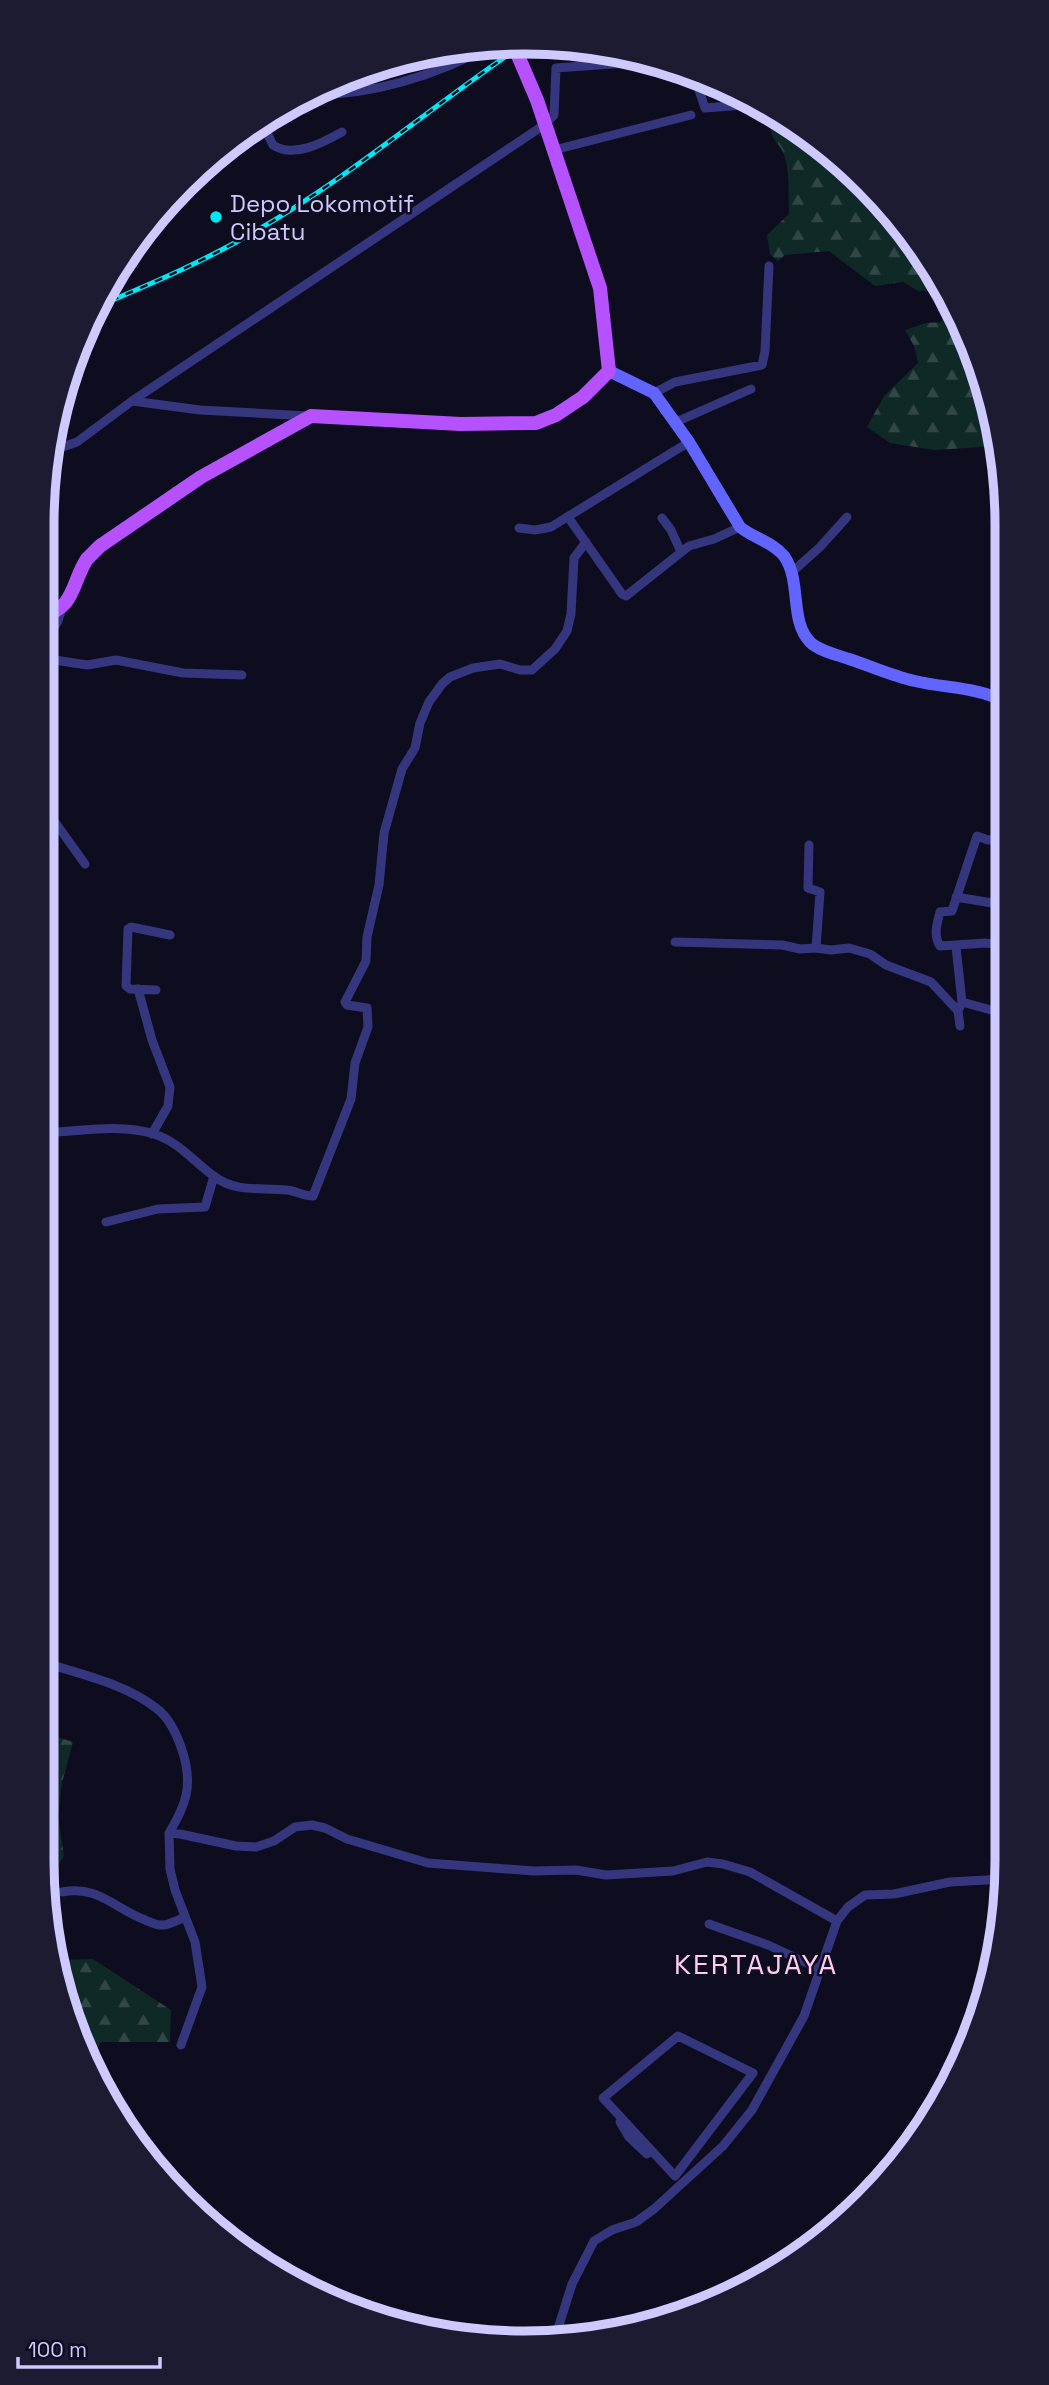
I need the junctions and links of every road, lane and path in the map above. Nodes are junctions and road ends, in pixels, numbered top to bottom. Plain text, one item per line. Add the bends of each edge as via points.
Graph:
1 (518, 54) edge
2 (525, 54) edge
3 (465, 58) edge
4 (520, 58) junction
5 (618, 64) edge
6 (698, 88) edge
7 (337, 94) edge
8 (736, 105) edge
9 (691, 115) dead end
10 (544, 125) junction
11 (267, 132) edge
12 (342, 132) dead end
13 (554, 150) junction
14 (769, 266) dead end
15 (610, 371) junction
16 (751, 389) dead end
17 (654, 393) junction
18 (132, 401) junction
19 (311, 416) junction
20 (676, 422) junction
21 (689, 442) junction
22 (61, 448) edge
23 (569, 517) junction
24 (847, 517) dead end
25 (662, 518) dead end
26 (740, 527) junction
27 (519, 528) dead end
28 (586, 542) junction
29 (681, 552) junction
30 (791, 573) junction
31 (62, 608) junction
32 (54, 612) edge
33 (54, 627) edge
34 (54, 661) edge
35 (242, 675) dead end
36 (995, 698) edge
37 (54, 821) edge
38 (995, 839) edge
39 (809, 845) dead end
40 (85, 864) dead end
41 (956, 897) junction
42 (995, 903) edge
43 (170, 935) dead end
44 (675, 942) dead end
45 (995, 945) edge
46 (956, 947) junction
47 (816, 948) junction
48 (138, 989) junction
49 (156, 990) dead end
50 (960, 1006) junction
51 (995, 1010) edge
52 (960, 1026) dead end
53 (54, 1132) edge
54 (152, 1134) junction
55 (214, 1176) junction
56 (106, 1222) dead end
57 (54, 1666) edge
58 (169, 1833) junction
59 (994, 1880) edge
60 (62, 1892) dead end
61 (185, 1917) junction
62 (837, 1921) junction
63 (709, 1924) dead end
64 (822, 1970) junction
65 (181, 2045) dead end
66 (675, 2176) junction
67 (684, 2183) junction
68 (558, 2330) edge

1 - 4 main road
2 - 4 street
3 - 7 street via 384,86
4 - 10 main road
5 - 10 street via 556,68 554,115
6 - 8 street via 705,108
9 - 13 street
10 - 13 main road
10 - 18 street
11 - 12 street via 278,148 310,147
13 - 15 main road via 600,288
14 - 17 street via 762,365 675,382
15 - 17 main road
15 - 19 main road via 583,397 536,423
16 - 20 street
17 - 20 main road
18 - 19 street
18 - 22 street via 77,442
19 - 31 main road via 201,477 100,547 87,560
20 - 21 main road
21 - 23 street
21 - 26 main road
23 - 27 street via 542,529
23 - 28 street
24 - 30 street
25 - 29 street
26 - 29 street
26 - 30 main road via 777,549
28 - 29 street via 626,596
28 - 55 street via 575,555 570,618 555,649 532,670 492,665 450,677 435,692 420,723 384,833 366,961 345,1002 367,1008 367,1032 355,1063 351,1099 313,1196 289,1190 242,1189
30 - 36 main road via 803,630 811,643 889,674
31 - 32 main road
31 - 33 street
34 - 35 street via 87,665 116,660 183,673
37 - 40 street
38 - 41 street via 976,836
39 - 47 street via 808,888 820,892
41 - 42 street
41 - 46 street via 952,911 940,912 936,929 940,946
43 - 48 street via 129,928 126,986
44 - 47 street
45 - 46 street
46 - 50 street
47 - 50 street via 849,948 870,954 931,982
48 - 49 street
48 - 54 street via 170,1087 168,1106
50 - 51 street
50 - 52 street
53 - 54 street via 113,1129
54 - 55 street via 180,1147
55 - 56 street via 205,1207 158,1209
57 - 58 street via 129,1692 157,1708 172,1726 190,1777
58 - 61 street via 170,1869
58 - 62 street via 256,1847 312,1825 428,1863 606,1875 673,1871 708,1862 750,1872
59 - 62 street via 864,1895
60 - 61 street via 92,1893 156,1924
61 - 65 street via 195,1942 202,1987
62 - 64 street
63 - 64 street
64 - 67 street via 804,2016 752,2110
66 - 66 street via 629,2137 603,2098 678,2036 753,2073
66 - 67 street
67 - 68 street via 636,2222 594,2241 572,2284

